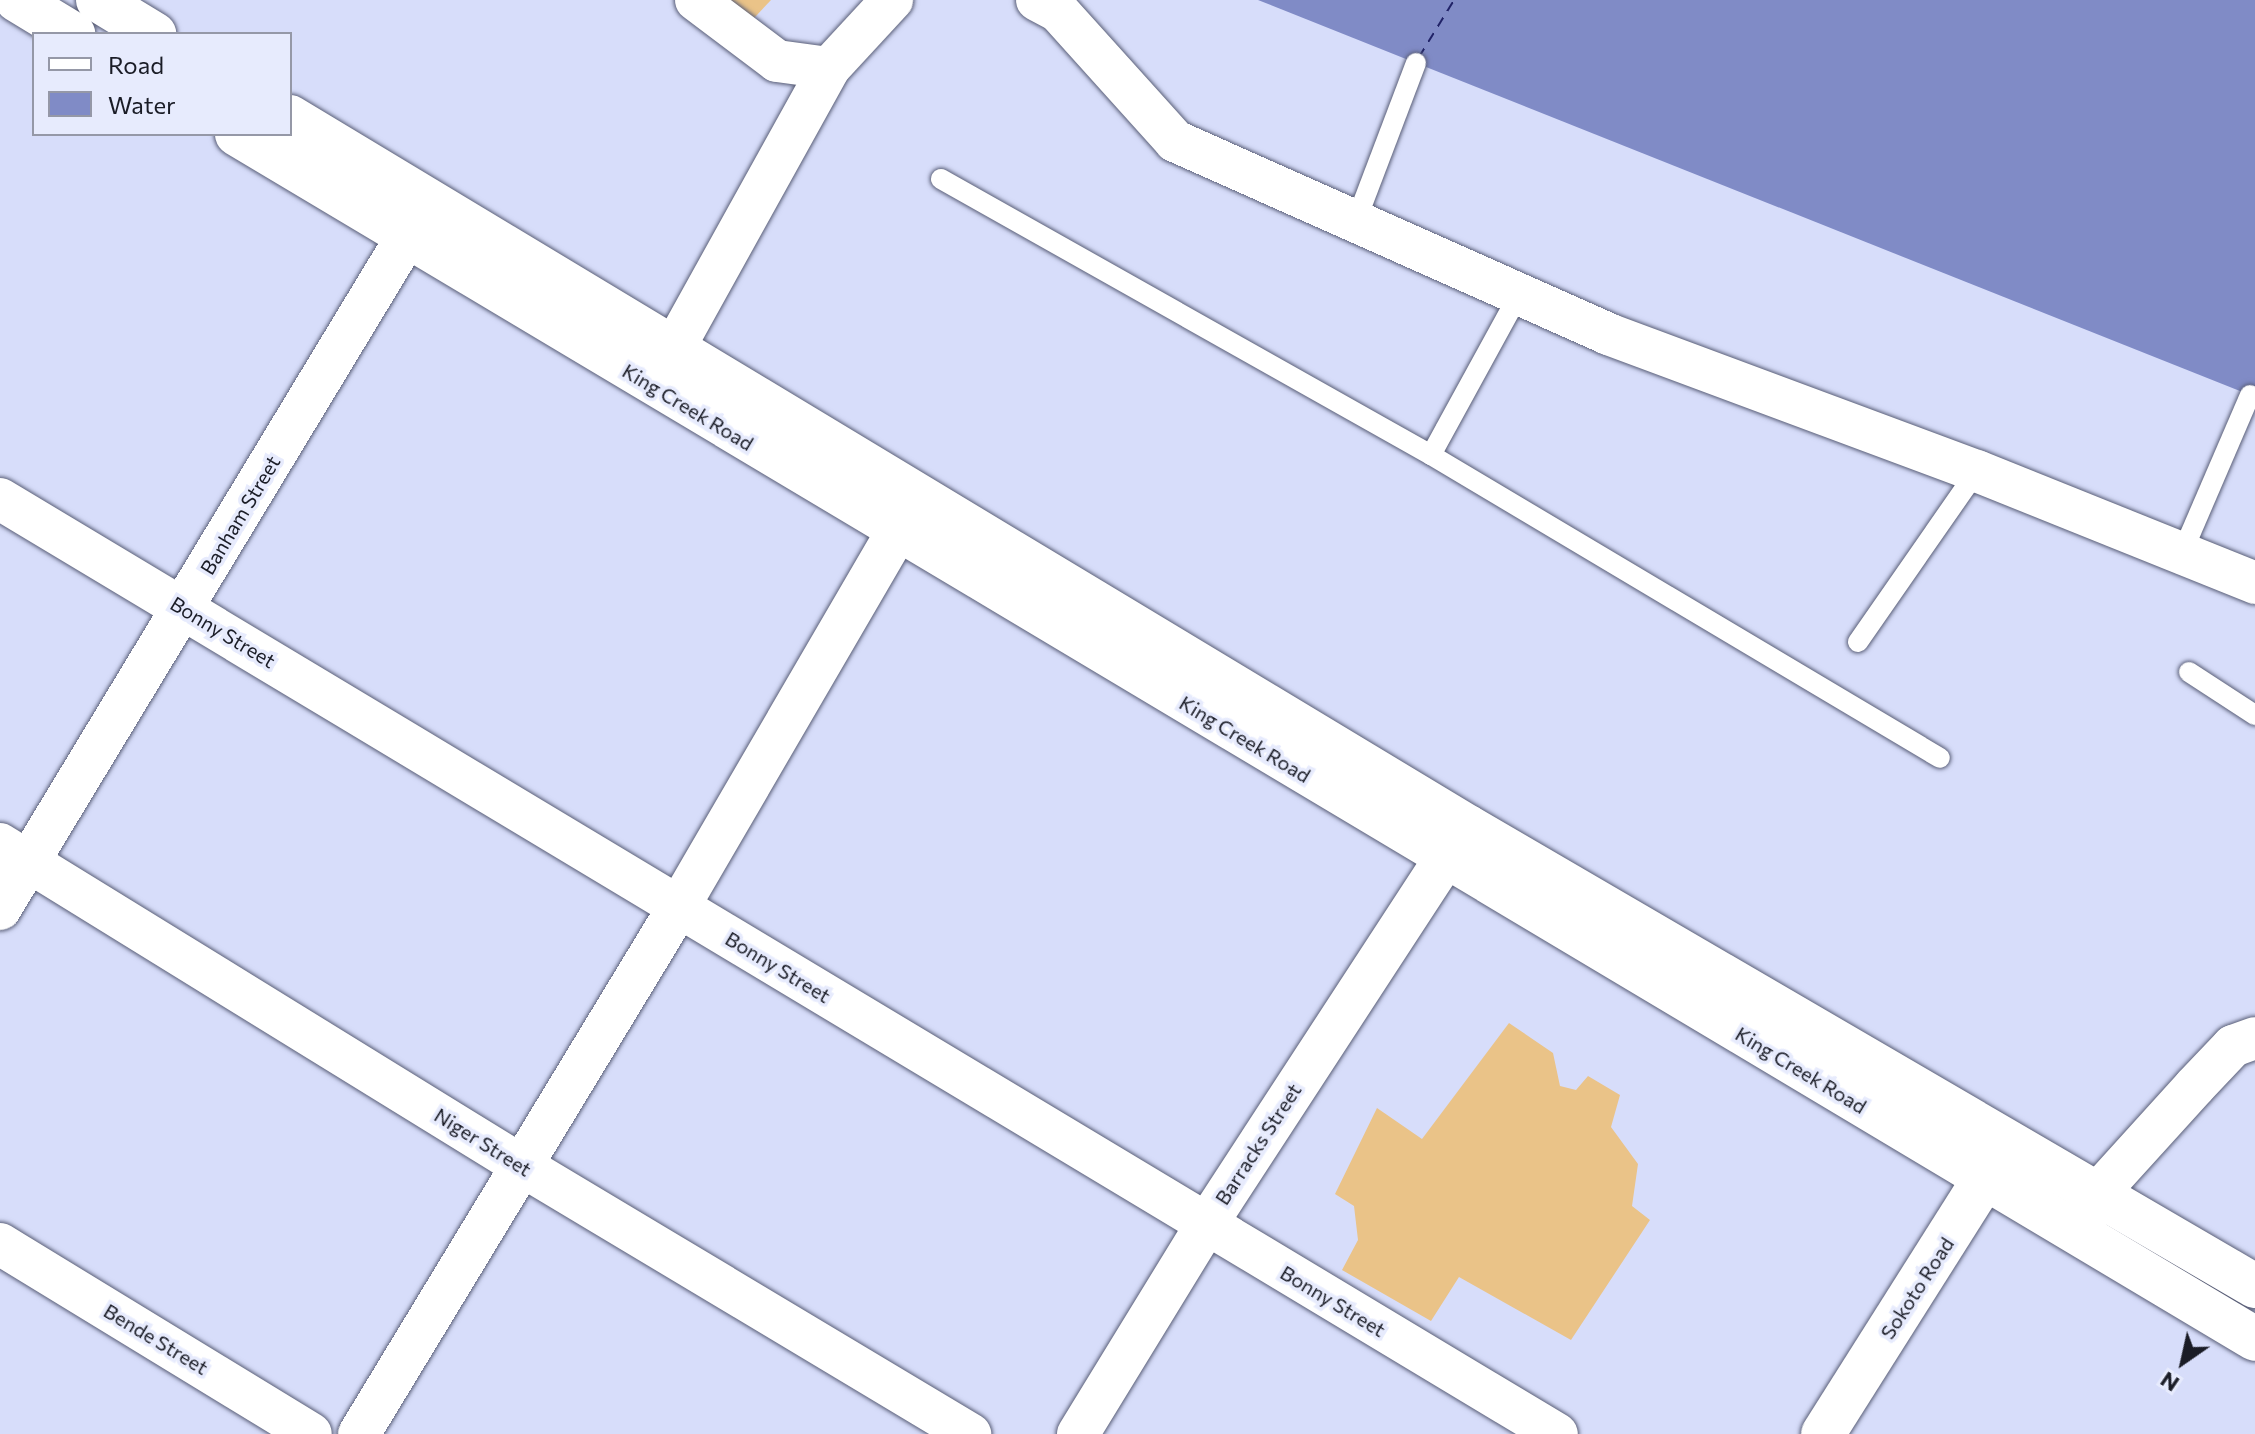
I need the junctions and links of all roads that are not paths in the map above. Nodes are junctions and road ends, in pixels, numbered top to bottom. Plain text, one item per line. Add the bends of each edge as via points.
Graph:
1 (17, 0) edge
2 (98, 0) edge
3 (696, 0) edge
4 (892, 0) edge
5 (1037, 0) edge
6 (70, 32) edge
7 (151, 32) edge
8 (1416, 63) dead end
9 (829, 68) junction
10 (292, 119) edge
11 (241, 136) edge
12 (941, 179) dead end
13 (417, 219) junction
14 (1356, 221) junction
15 (1519, 294) junction
16 (673, 350) junction
17 (2250, 395) dead end
18 (1431, 455) junction
19 (1977, 471) junction
20 (0, 499) edge
21 (897, 532) junction
22 (2182, 553) junction
23 (2255, 583) edge
24 (184, 608) junction
25 (1858, 642) dead end
26 (2189, 672) dead end
27 (2255, 715) edge
28 (1940, 758) dead end
29 (14, 852) edge
30 (1445, 859) junction
31 (678, 908) junction
32 (0, 909) edge
33 (2255, 1038) edge
34 (2008, 1140) junction
35 (519, 1164) junction
36 (1986, 1180) junction
37 (2098, 1193) junction
38 (1206, 1225) junction
39 (2079, 1233) junction
40 (0, 1244) edge
41 (2255, 1286) edge
42 (2255, 1339) edge
43 (311, 1434) edge
44 (359, 1434) edge
45 (970, 1434) edge
46 (1078, 1434) edge
47 (1557, 1434) edge
48 (1823, 1434) edge

1 - 6 street
2 - 7 street
3 - 9 street via 777,61
4 - 9 street
5 - 14 street via 1058,11 1175,141
8 - 14 lane
9 - 16 street
10 - 13 street, King Creek Road
11 - 13 street, King Creek Road
12 - 18 lane
13 - 16 street, King Creek Road
13 - 21 street, King Creek Road
13 - 24 street, Banham Street
14 - 15 street
15 - 18 lane
15 - 19 street via 1608,334
16 - 34 street, King Creek Road via 1468,827
17 - 22 lane
18 - 28 lane
19 - 22 street
19 - 25 lane
20 - 24 street, Bonny Street
21 - 30 street, King Creek Road
21 - 31 street
22 - 23 street
24 - 29 street, Banham Street
24 - 31 street, Bonny Street
26 - 27 lane
29 - 32 street, Banham Street
29 - 35 street, Niger Street
30 - 36 street, King Creek Road
30 - 38 street, Barracks Street
31 - 35 street
31 - 38 street, Bonny Street
33 - 37 street via 2233,1046
34 - 36 street, Sokoto Road
34 - 37 street, King Creek Road
35 - 44 street
35 - 45 street, Niger Street
36 - 39 street, King Creek Road
36 - 48 street, Sokoto Road
37 - 39 street
37 - 41 street, King Creek Road
38 - 46 street, Barracks Street
38 - 47 street, Bonny Street
39 - 42 street, King Creek Road
40 - 43 street, Bende Street

